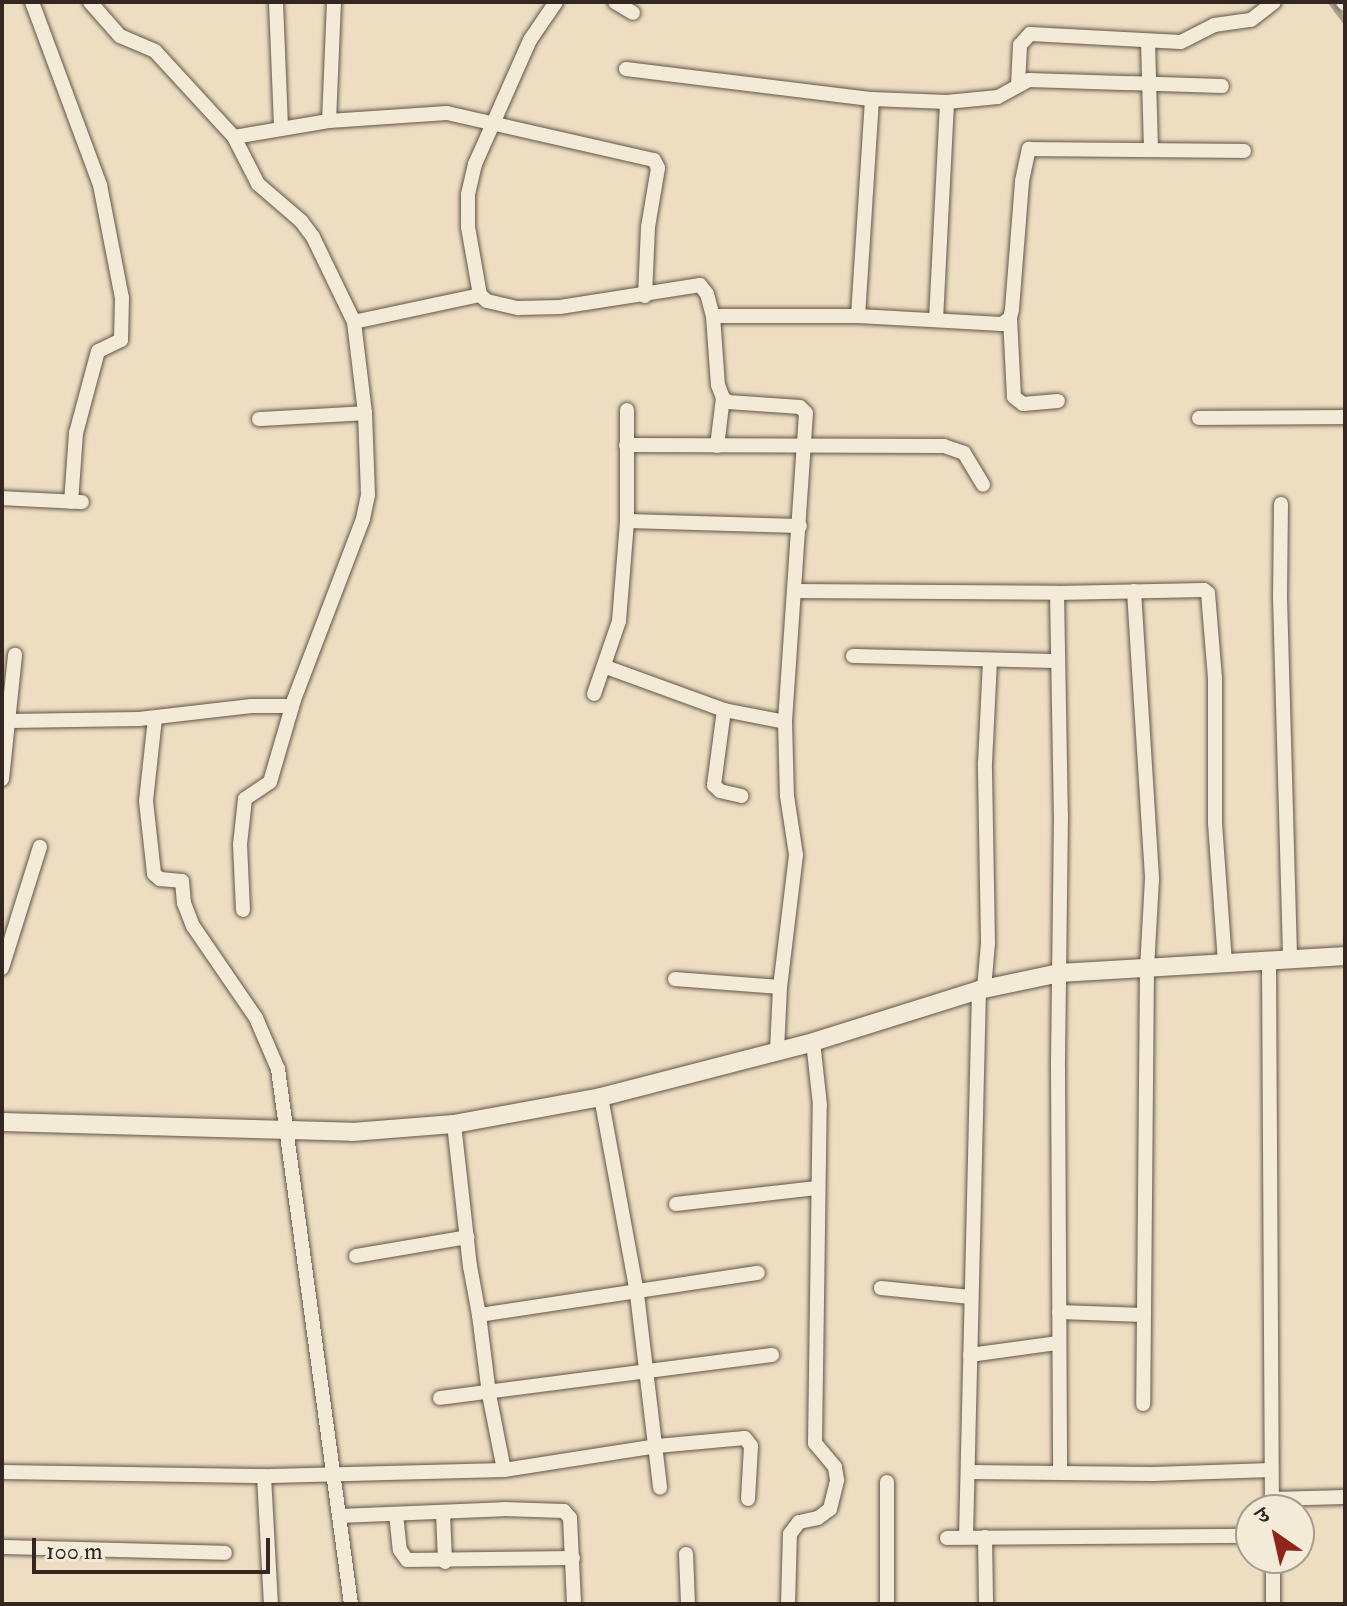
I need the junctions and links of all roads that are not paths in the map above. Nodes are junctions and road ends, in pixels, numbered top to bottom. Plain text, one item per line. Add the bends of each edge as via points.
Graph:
1 (32, 2) edge
2 (90, 2) edge
3 (276, 2) edge
4 (334, 2) edge
5 (556, 2) edge
6 (615, 2) edge
7 (1274, 2) edge
8 (633, 13) dead end
9 (1148, 42) junction
10 (626, 69) dead end
11 (1150, 83) junction
12 (1018, 85) junction
13 (1222, 86) dead end
14 (872, 99) junction
15 (947, 102) junction
16 (329, 121) junction
17 (491, 125) junction
18 (281, 128) junction
19 (234, 137) junction
20 (1151, 149) junction
21 (1244, 151) dead end
22 (480, 295) junction
23 (645, 296) junction
24 (713, 316) junction
25 (858, 316) junction
26 (1010, 318) junction
27 (936, 320) junction
28 (354, 322) junction
29 (723, 398) junction
30 (1058, 401) dead end
31 (627, 410) dead end
32 (365, 413) junction
33 (1345, 417) edge
34 (1199, 418) dead end
35 (259, 419) dead end
36 (626, 445) junction
37 (717, 446) junction
38 (804, 447) junction
39 (983, 485) dead end
40 (2, 498) edge
41 (1281, 504) dead end
42 (627, 521) junction
43 (800, 526) junction
44 (794, 591) junction
45 (1134, 591) junction
46 (1057, 593) junction
47 (15, 655) dead end
48 (853, 656) dead end
49 (990, 660) junction
50 (1056, 661) junction
51 (606, 667) junction
52 (594, 694) dead end
53 (292, 706) junction
54 (724, 710) junction
55 (155, 718) junction
56 (6, 720) edge
57 (785, 722) junction
58 (2, 779) edge
59 (741, 796) dead end
60 (40, 847) dead end
61 (243, 910) dead end
62 (1345, 956) edge
63 (1290, 960) junction
64 (1269, 962) junction
65 (1225, 964) junction
66 (2, 968) edge
67 (1147, 969) junction
68 (1060, 973) junction
69 (675, 979) dead end
70 (780, 987) junction
71 (982, 989) junction
72 (813, 1042) junction
73 (777, 1051) junction
74 (601, 1097) junction
75 (2, 1122) edge
76 (454, 1124) junction
77 (287, 1128) junction
78 (816, 1188) junction
79 (676, 1204) dead end
80 (467, 1237) junction
81 (356, 1256) dead end
82 (758, 1273) dead end
83 (881, 1288) dead end
84 (637, 1294) junction
85 (971, 1297) junction
86 (1059, 1312) junction
87 (479, 1315) junction
88 (1144, 1315) junction
89 (1058, 1343) junction
90 (772, 1355) dead end
91 (970, 1355) junction
92 (646, 1369) junction
93 (489, 1394) junction
94 (440, 1398) dead end
95 (1143, 1404) dead end
96 (657, 1446) junction
97 (504, 1470) junction
98 (1271, 1470) junction
99 (1060, 1471) junction
100 (2, 1472) edge
101 (968, 1472) junction
102 (322, 1473) junction
103 (264, 1476) junction
104 (887, 1482) dead end
105 (660, 1488) dead end
106 (1272, 1494) edge
107 (1345, 1497) edge
108 (748, 1499) dead end
109 (1315, 1500) edge
110 (443, 1512) junction
111 (396, 1514) junction
112 (339, 1516) junction
113 (1235, 1536) edge
114 (966, 1537) junction
115 (985, 1537) junction
116 (947, 1538) dead end
117 (2, 1547) edge
118 (225, 1553) dead end
119 (686, 1554) dead end
120 (573, 1558) junction
121 (445, 1562) junction
122 (1273, 1574) edge
123 (271, 1604) edge
124 (351, 1604) edge
125 (574, 1604) edge
126 (688, 1604) edge
127 (788, 1604) edge
128 (887, 1604) edge
129 (986, 1604) edge
130 (1273, 1604) edge

1 - 40 street via 100,185 122,298 121,340 98,351 76,433 76,502
2 - 19 street via 120,36 155,51
3 - 18 street
4 - 16 street
5 - 17 street via 530,40
6 - 8 street
7 - 9 street via 1251,20 1214,25 1189,41
9 - 11 street
9 - 12 street via 1030,34 1020,45
10 - 14 street
11 - 12 street via 1040,80
11 - 13 street
11 - 20 street
12 - 15 street via 989,99
14 - 15 street
14 - 25 street
15 - 27 street
16 - 17 street via 427,112
16 - 18 street
17 - 22 street via 468,195
17 - 23 street via 654,160 658,168
18 - 19 street
19 - 28 street via 258,184 313,237
20 - 21 street
20 - 26 street via 1029,149
22 - 23 street via 518,308
22 - 28 street
23 - 24 street via 700,285
24 - 25 street
24 - 29 street
25 - 27 street
26 - 27 street via 1002,324
26 - 30 street via 1014,397 1023,404
28 - 32 street
29 - 37 street
29 - 38 street via 804,410
31 - 36 street
32 - 35 street
32 - 53 street via 367,508
33 - 34 street
36 - 37 street
36 - 42 street
37 - 38 street
38 - 39 street via 956,448 973,463
38 - 43 street
41 - 63 street
42 - 43 street
42 - 51 street via 619,621
43 - 44 street
44 - 46 street
44 - 57 street
45 - 46 street
45 - 65 street via 1204,590 1209,597
45 - 67 street via 1152,879
46 - 50 street
47 - 56 street
48 - 49 street
49 - 50 street
49 - 71 street via 985,763 988,943
50 - 68 street
51 - 52 street
51 - 54 street
53 - 55 street
53 - 61 street via 270,782 247,796 243,805
54 - 57 street
54 - 59 street via 714,785
55 - 56 street
55 - 77 street via 146,801 154,874 182,881 193,926 256,1018 278,1069
56 - 58 street
57 - 70 street via 787,796 796,855
60 - 66 street
62 - 63 street
63 - 64 street
64 - 65 street
64 - 98 street
65 - 67 street
67 - 68 street
67 - 88 street
68 - 71 street
68 - 86 street
69 - 70 street
70 - 73 street
71 - 72 street
71 - 85 street
72 - 73 street
72 - 78 street via 820,1105
73 - 74 street
74 - 76 street
74 - 84 street
75 - 77 street
76 - 77 street via 352,1132
76 - 80 street
77 - 102 street
78 - 79 street
78 - 127 street via 815,1443 835,1467 837,1480 830,1509 799,1522 790,1534
80 - 81 street
80 - 87 street
82 - 84 street
83 - 85 street
84 - 87 street
84 - 92 street
85 - 91 street
86 - 88 street
86 - 89 street
87 - 93 street
88 - 95 street
89 - 91 street
89 - 99 street
90 - 92 street
91 - 101 street
92 - 93 street
92 - 96 street
93 - 94 street
93 - 97 street
96 - 97 street
96 - 105 street
96 - 108 street via 748,1440
97 - 102 street
98 - 99 street
98 - 106 street
99 - 101 street
100 - 103 street
101 - 114 street
102 - 103 street
102 - 112 street
103 - 123 street
104 - 128 street
107 - 109 street
110 - 111 street
110 - 120 street via 564,1511 570,1518
110 - 121 street
111 - 112 street
111 - 121 street via 400,1550 407,1560
112 - 124 street
113 - 115 street
114 - 115 street
114 - 116 street
115 - 129 street
117 - 118 street
119 - 126 street
120 - 121 street
120 - 125 street
122 - 130 street

